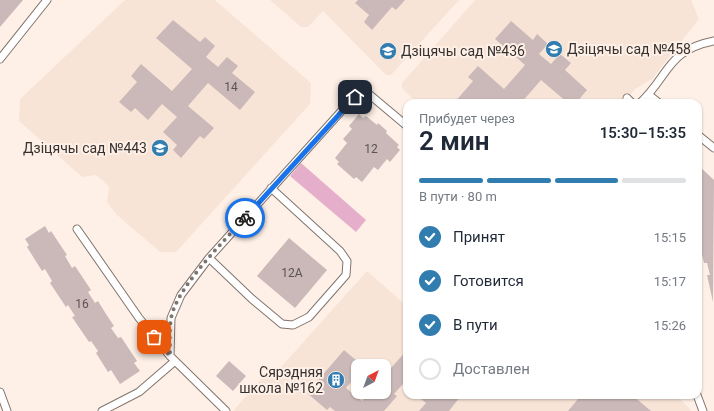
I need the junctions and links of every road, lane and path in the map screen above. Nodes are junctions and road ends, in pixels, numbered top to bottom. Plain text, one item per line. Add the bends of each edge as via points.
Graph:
1 (47, 0) edge
2 (714, 41) edge
3 (0, 59) edge
4 (649, 95) junction
5 (644, 99) edge
6 (654, 99) edge
7 (403, 123) edge
8 (702, 138) edge
9 (714, 148) edge
10 (271, 188) junction
11 (77, 229) dead end
12 (209, 258) junction
13 (172, 358) junction
14 (0, 392) edge
15 (698, 399) edge
16 (7, 411) edge
17 (102, 411) edge
18 (226, 411) edge
19 (703, 411) edge

1 - 3 lane
2 - 4 lane via 690,48 678,57 667,67
4 - 5 lane
4 - 6 lane
7 - 10 lane via 370,95 362,94 355,97
8 - 9 lane
10 - 12 lane
10 - 12 lane via 340,251 347,261 346,275 309,317 298,324 282,324
11 - 13 lane via 139,318
12 - 13 lane via 181,295 171,318
13 - 17 lane via 139,392
13 - 18 lane
14 - 16 lane
15 - 19 lane

